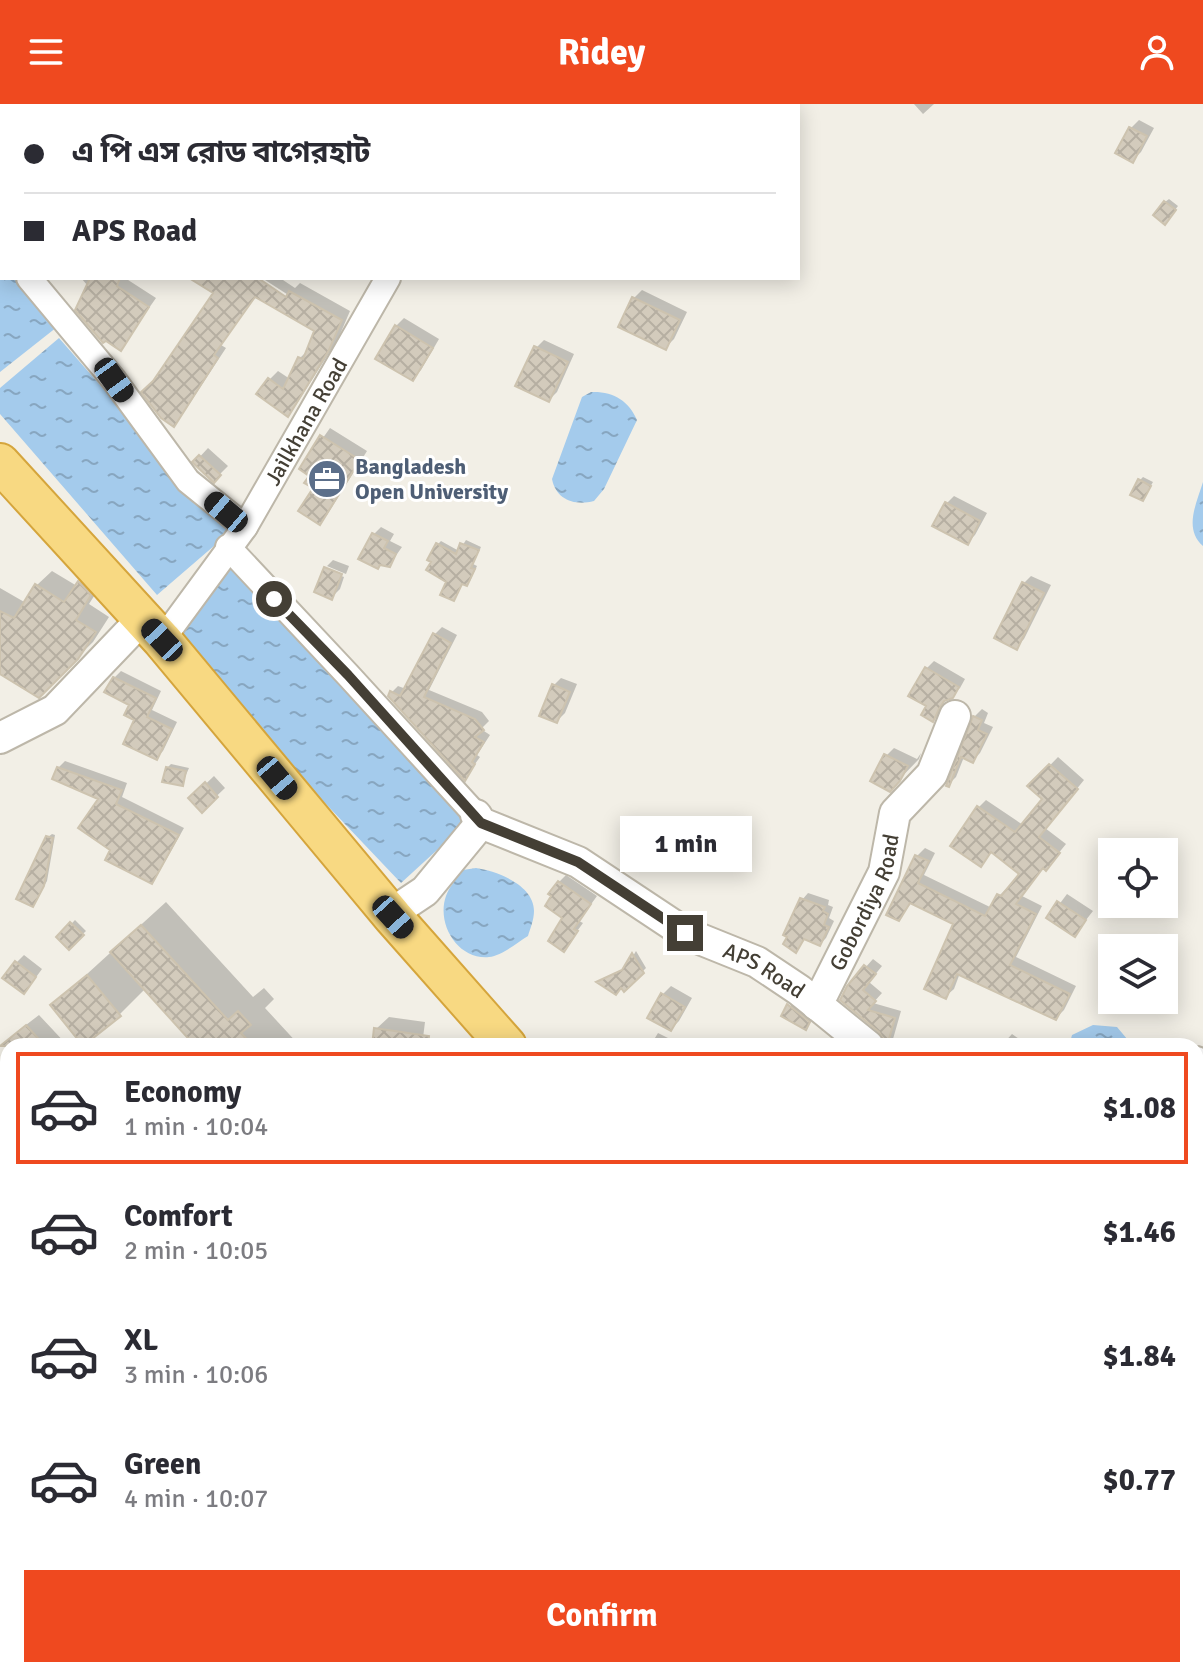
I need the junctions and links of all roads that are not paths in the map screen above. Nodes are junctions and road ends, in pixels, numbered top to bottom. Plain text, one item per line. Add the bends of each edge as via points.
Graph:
1 (31, 280) edge
2 (387, 280) edge
3 (0, 463) edge
4 (245, 527) junction
5 (228, 547) junction
6 (152, 630) junction
7 (955, 716) dead end
8 (0, 738) edge
9 (478, 819) junction
10 (393, 917) junction
11 (817, 1005) junction
12 (500, 1038) edge
13 (858, 1038) edge

1 - 4 street via 188,481
2 - 4 street, Jailkhana Road
3 - 6 highway
4 - 5 street, Jailkhana Road
5 - 6 street, Jailkhana Road
5 - 9 street
6 - 8 street via 55,710
6 - 10 highway
7 - 11 street, Gobordiya Road via 932,774 895,813 884,872
9 - 10 street via 425,891
9 - 11 street, APS Road via 578,862 685,933 757,962
10 - 12 highway
11 - 13 street, APS Road

